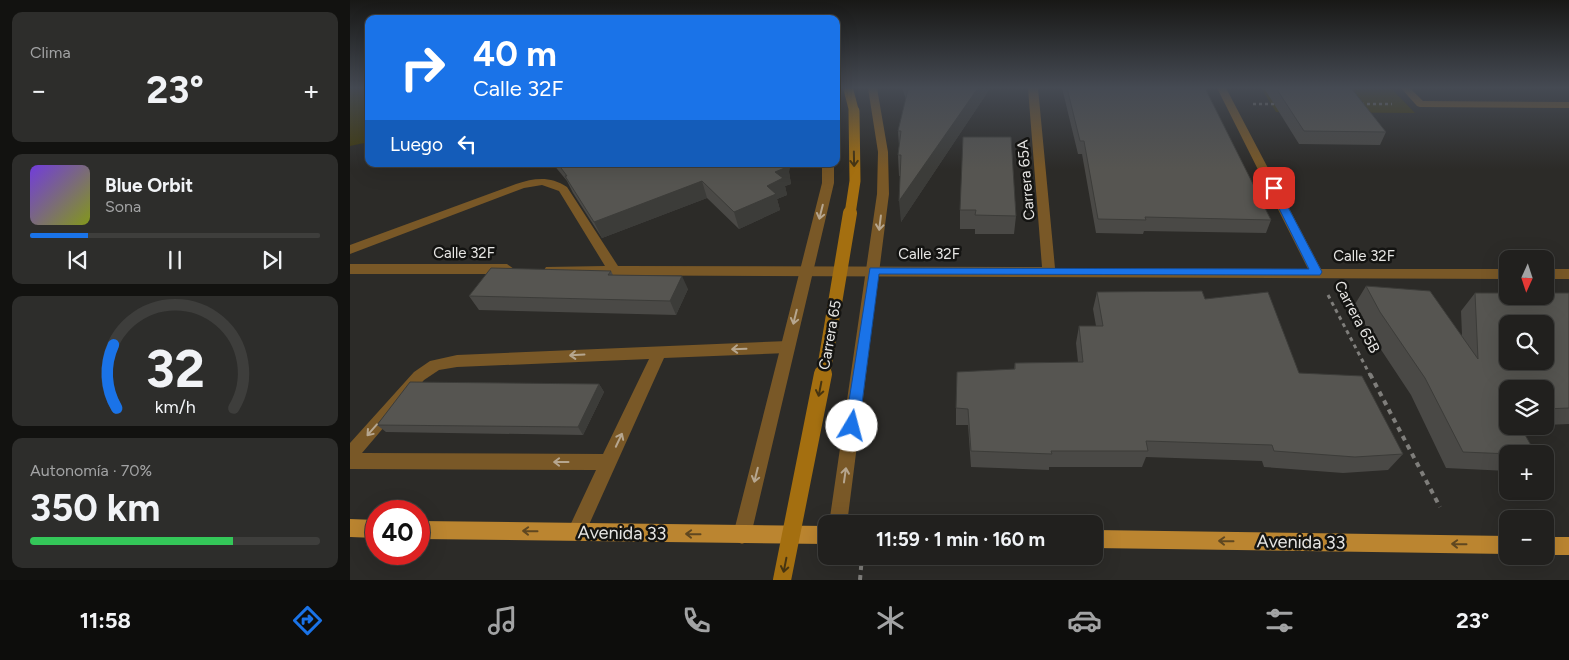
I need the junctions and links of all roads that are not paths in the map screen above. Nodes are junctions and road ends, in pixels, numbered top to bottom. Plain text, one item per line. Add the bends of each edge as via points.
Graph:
1 (854, 115) edge
2 (877, 115) edge
3 (1035, 115) edge
4 (1236, 115) edge
5 (828, 167) edge
6 (350, 250) edge
7 (350, 268) edge
8 (516, 269) edge
9 (535, 269) edge
10 (614, 270) junction
11 (806, 270) junction
12 (874, 270) junction
13 (1049, 271) junction
14 (1316, 272) junction
15 (1499, 274) edge
16 (1554, 274) edge
17 (1569, 274) edge
18 (788, 347) junction
19 (660, 351) junction
20 (350, 455) edge
21 (350, 461) edge
22 (610, 462) junction
23 (839, 515) edge
24 (350, 528) edge
25 (365, 529) edge
26 (430, 530) edge
27 (576, 532) junction
28 (742, 535) junction
29 (818, 535) edge
30 (1103, 539) edge
31 (1499, 545) edge
32 (1554, 546) edge
33 (1569, 546) edge
34 (782, 580) edge

1 -> 34 main road, Carrera 65, bridge via 855,180 831,335
2 -> 12 street via 884,152 883,194
3 - 13 street, Carrera 65A
4 - 14 street, Carrera 65B
5 -> 11 street via 828,183
6 - 10 street via 520,186 538,181 552,182 563,189
7 - 8 street, Calle 32F
9 - 10 street, Calle 32F
10 - 11 street, Calle 32F
11 - 12 street, Calle 32F
11 -> 18 street
12 - 13 street, Calle 32F
23 -> 12 street
13 - 14 street, Calle 32F
14 - 15 street, Calle 32F
16 - 17 street
18 -> 19 street
18 -> 28 street
19 -> 20 street via 457,360 435,365 419,376
22 -> 19 street
22 -> 21 street
22 - 27 street
24 - 25 main road
27 -> 26 main road, Avenida 33
28 -> 27 main road, Avenida 33
28 - 29 main road, Avenida 33
31 -> 30 main road, Avenida 33
32 - 33 main road

